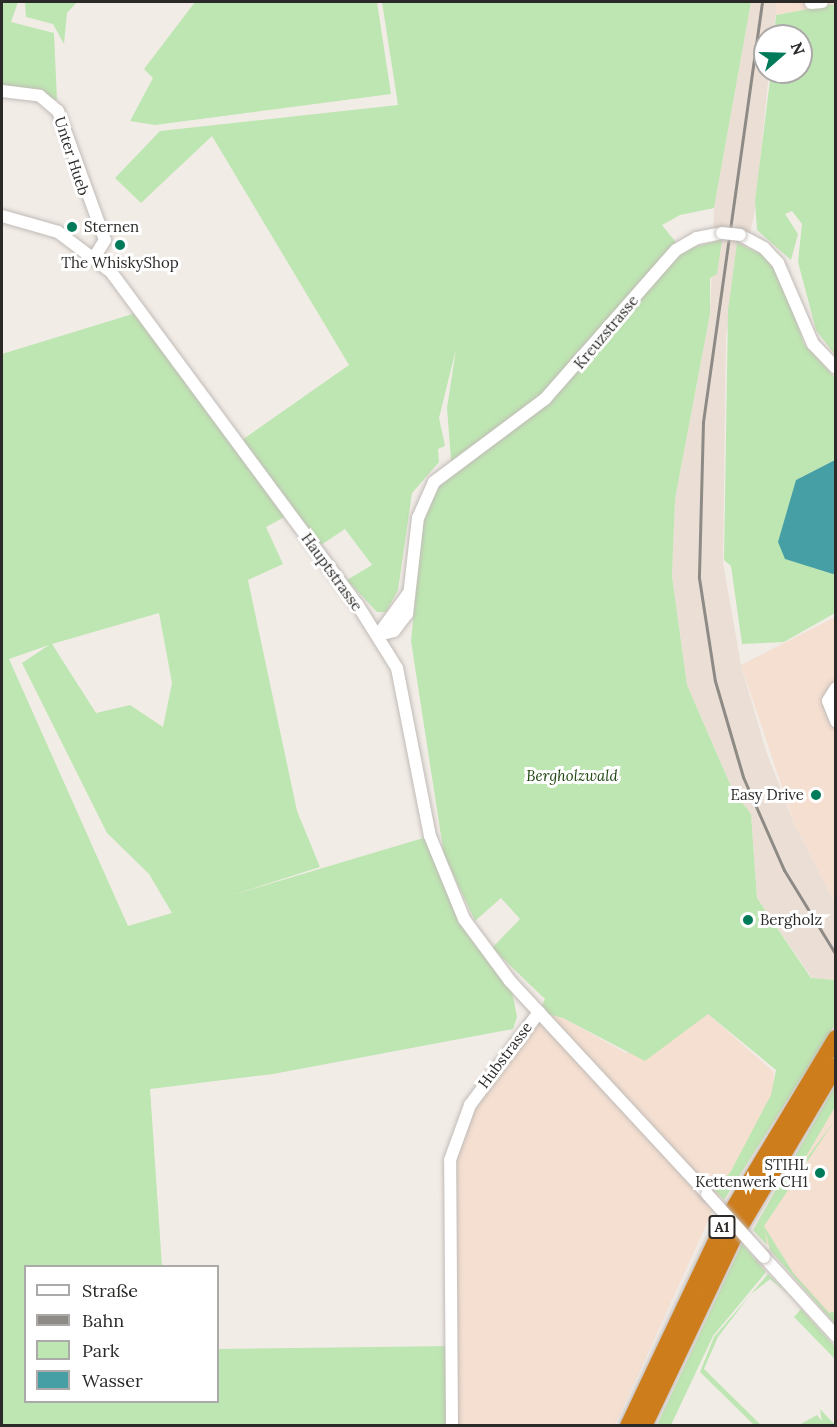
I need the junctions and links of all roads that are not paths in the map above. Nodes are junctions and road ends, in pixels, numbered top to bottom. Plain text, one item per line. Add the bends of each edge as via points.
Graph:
1 (2, 91) edge
2 (2, 216) edge
3 (95, 256) junction
4 (836, 368) edge
5 (378, 634) junction
6 (836, 688) edge
7 (836, 721) edge
8 (539, 1012) junction
9 (836, 1038) edge
10 (836, 1066) edge
11 (836, 1336) edge
12 (452, 1425) edge
13 (628, 1425) edge
14 (644, 1425) edge

1 - 3 street, Unter Hueb via 40,96 58,111 105,240
2 - 3 street, Hauptstrasse via 58,232
3 - 5 street, Hauptstrasse via 124,286
4 - 5 street, Kreuzstrasse, bridge via 813,344 778,263 764,248 740,236 722,233 697,238 676,250 545,399 434,482 418,518 409,593
5 - 8 street, Hauptstrasse via 403,687 430,836 446,883 477,939
6 - 7 street via 828,701
8 - 11 street, Hubstrasse, bridge
8 - 12 street, Hubstrasse via 470,1105 450,1160
9 - 13 highway, A1 via 723,1226
10 - 14 highway, A1 via 734,1237

